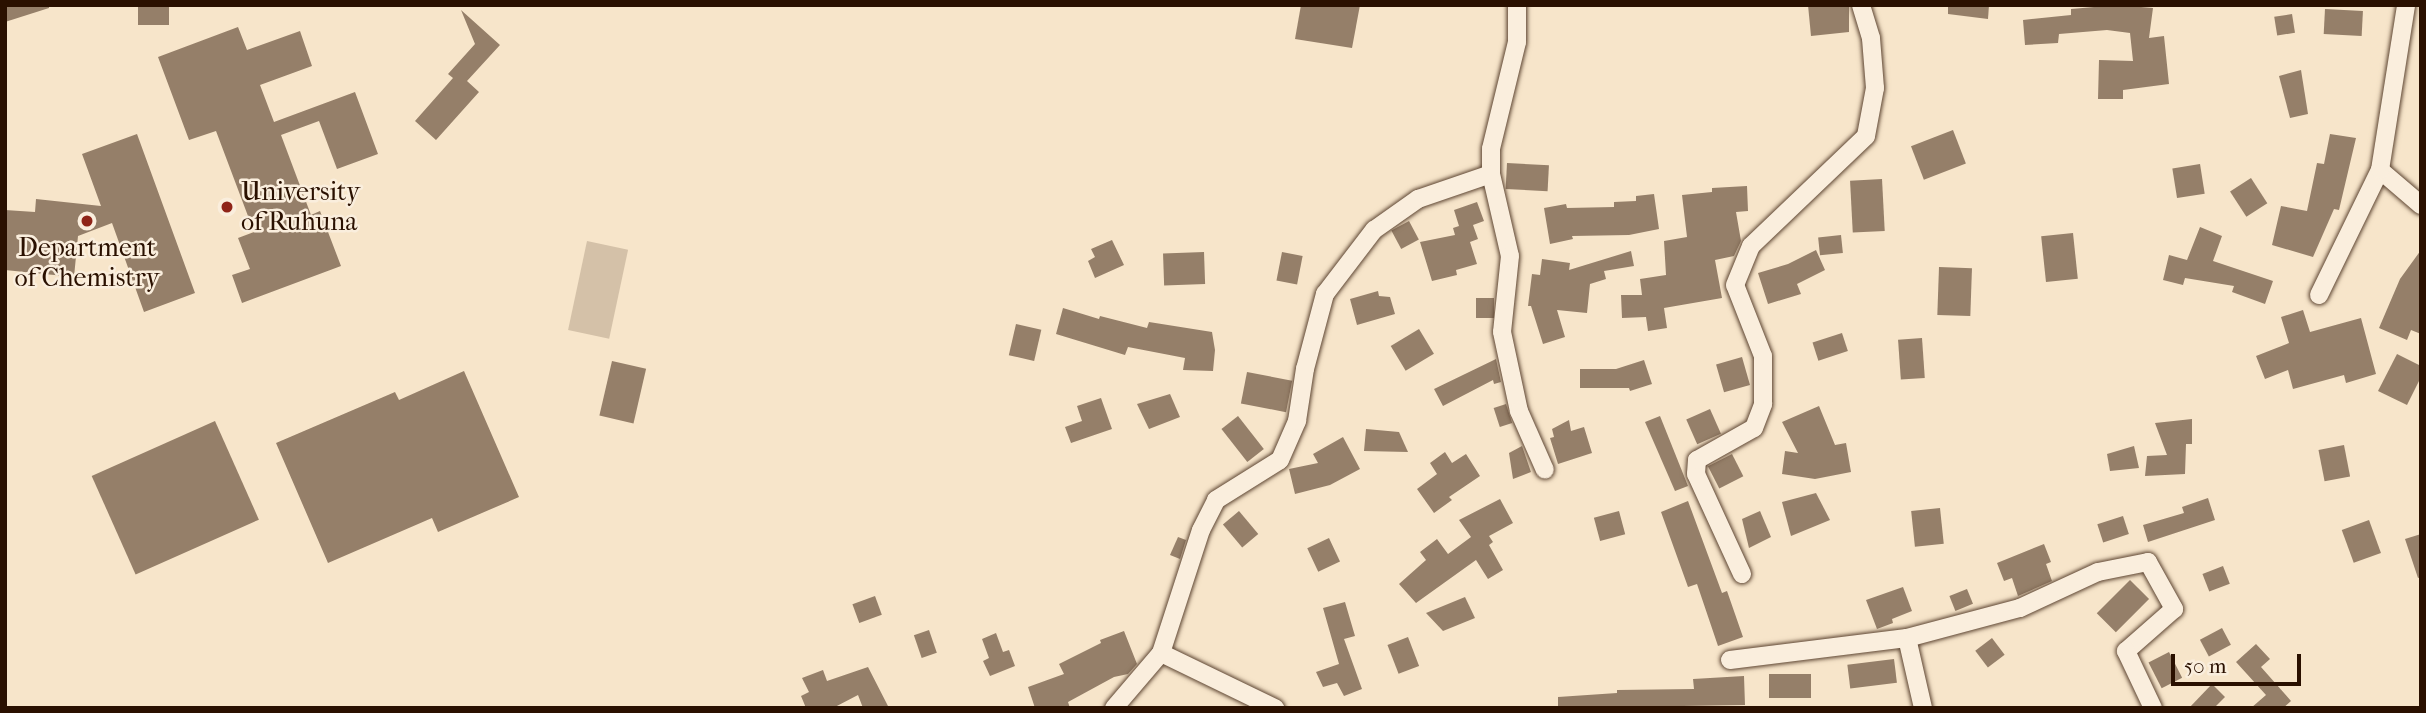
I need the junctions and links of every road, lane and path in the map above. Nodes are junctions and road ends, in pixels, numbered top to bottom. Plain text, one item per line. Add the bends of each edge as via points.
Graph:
1 (1517, 5) edge
2 (1861, 5) edge
3 (2406, 5) edge
4 (2380, 170) junction
5 (1491, 174) junction
6 (2421, 205) edge
7 (2319, 295) dead end
8 (1545, 470) dead end
9 (1742, 574) dead end
10 (1907, 638) junction
11 (1161, 653) junction
12 (1730, 660) dead end
13 (1114, 708) edge
14 (1275, 708) edge
15 (1923, 708) edge
16 (2152, 708) edge

1 - 5 street via 1517,42 1491,149
2 - 9 street via 1871,38 1875,88 1866,136 1751,246 1735,285 1763,356 1763,404 1754,428 1697,460 1696,474
3 - 4 street
4 - 6 street
4 - 7 street
5 - 8 street via 1510,256 1502,332 1519,411
5 - 11 street via 1418,199 1374,230 1325,294 1297,421 1280,460 1216,500 1201,530
10 - 12 street
10 - 15 street
10 - 16 street via 2020,608 2098,572 2148,562 2174,609 2126,651
11 - 13 street
11 - 14 street

